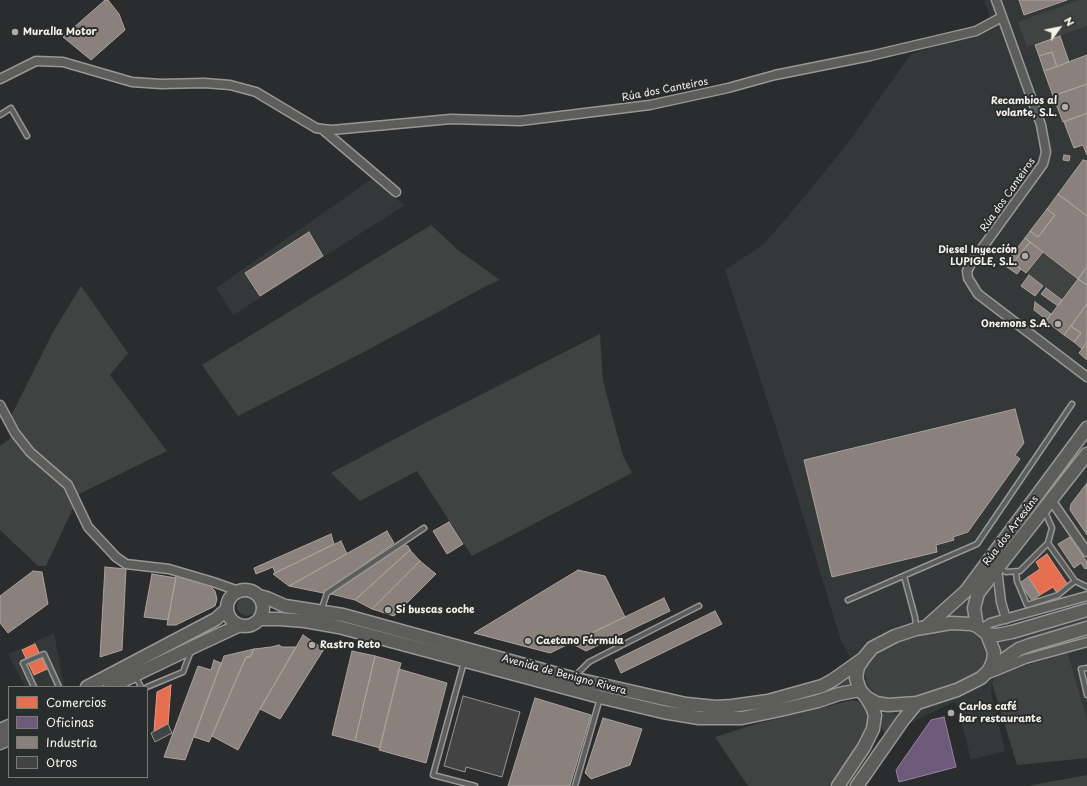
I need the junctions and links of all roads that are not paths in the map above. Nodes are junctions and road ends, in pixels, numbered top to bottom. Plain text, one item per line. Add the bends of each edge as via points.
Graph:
1 (996, 0) edge
2 (1002, 17) junction
3 (0, 79) edge
4 (0, 115) edge
5 (322, 129) junction
6 (26, 136) dead end
7 (396, 192) dead end
8 (1087, 377) edge
9 (1072, 404) dead end
10 (0, 405) edge
11 (1087, 428) edge
12 (1087, 454) edge
13 (1048, 504) junction
14 (424, 528) dead end
15 (1048, 543) junction
16 (1087, 552) edge
17 (998, 568) junction
18 (1016, 572) junction
19 (904, 576) junction
20 (1075, 581) junction
21 (1087, 587) edge
22 (236, 593) junction
23 (259, 596) junction
24 (1087, 596) edge
25 (848, 600) dead end
26 (699, 606) dead end
27 (1035, 607) junction
28 (227, 609) junction
29 (1087, 610) edge
30 (321, 611) junction
31 (260, 619) junction
32 (1006, 619) junction
33 (240, 625) junction
34 (922, 628) junction
35 (1087, 628) edge
36 (982, 629) junction
37 (1087, 642) edge
38 (193, 647) junction
39 (864, 658) junction
40 (464, 660) junction
41 (1087, 668) edge
42 (985, 674) junction
43 (135, 675) junction
44 (572, 678) junction
45 (33, 686) edge
46 (59, 686) edge
47 (89, 686) edge
48 (112, 686) edge
49 (140, 686) edge
50 (148, 687) edge
51 (863, 694) junction
52 (1087, 695) edge
53 (600, 697) junction
54 (917, 703) junction
55 (475, 786) edge
56 (575, 786) edge
57 (838, 786) edge
58 (857, 786) edge

1 - 2 street, Rúa dos Canteiros
2 - 5 street, Rúa dos Canteiros via 976,31 650,105 520,121 451,119
2 - 8 street, Rúa dos Canteiros via 1041,125 1046,152 1043,164 972,262 967,271 968,278 978,294
3 - 5 street via 36,61 63,62 132,82 230,85 256,92 316,128
4 - 6 lane via 11,108
5 - 7 street
9 - 19 lane via 977,544
10 - 22 street via 30,452 68,485 88,527 116,557 126,564 169,569 214,582 233,589
11 - 34 main road, Rúa dos Artesáns via 966,591
12 - 13 main road, Rúa dos Artesáns
13 - 15 lane via 1047,520 1052,528
13 - 16 street
13 - 17 main road, Rúa dos Artesáns
14 - 30 lane via 327,593
15 - 18 lane via 1020,572
15 - 20 lane
17 - 18 lane via 1006,572
17 - 32 street via 1001,602
17 - 36 main road, Rúa dos Artesáns via 978,593 974,608
18 - 27 lane via 1027,605
19 - 25 lane
19 - 34 lane via 915,617
20 - 21 lane
20 - 27 lane via 1058,595
22 - 23 main road via 248,590
22 - 28 main road via 228,602
23 - 30 main road, Avenida de Benigno Rivera via 285,606
23 - 31 main road via 264,610
24 - 27 street
26 - 44 lane via 589,662
27 - 32 street
28 - 33 main road via 231,619
28 - 47 main road via 216,619
29 - 36 main road via 996,635
30 - 44 main road, Avenida de Benigno Rivera via 344,615
31 - 33 main road via 251,625
31 - 40 main road, Avenida de Benigno Rivera via 279,618 339,626
32 - 36 street via 990,623
33 - 38 main road
34 - 36 main road via 963,622
34 - 39 main road, Avenida de Benigno Rivera via 895,636 872,648
35 - 42 main road via 1019,649
36 - 42 main road, Rúa dos Artesáns via 994,652 993,661
37 - 42 street via 1025,659
38 - 43 main road
38 - 50 lane via 183,672
39 - 44 main road, Avenida de Benigno Rivera via 822,686 768,701 732,706 686,704
39 - 51 main road via 858,667 856,678
40 - 53 main road, Avenida de Benigno Rivera
40 - 55 lane via 432,775
41 - 52 lane via 1081,669
42 - 54 main road via 957,690
43 - 48 main road
43 - 49 lane
45 - 46 lane via 22,664 44,654
51 - 53 main road, Avenida de Benigno Rivera via 839,694 742,718 699,718
51 - 54 main road via 876,703 888,706
51 - 57 main road via 875,715 873,729
53 - 56 lane
54 - 58 main road

